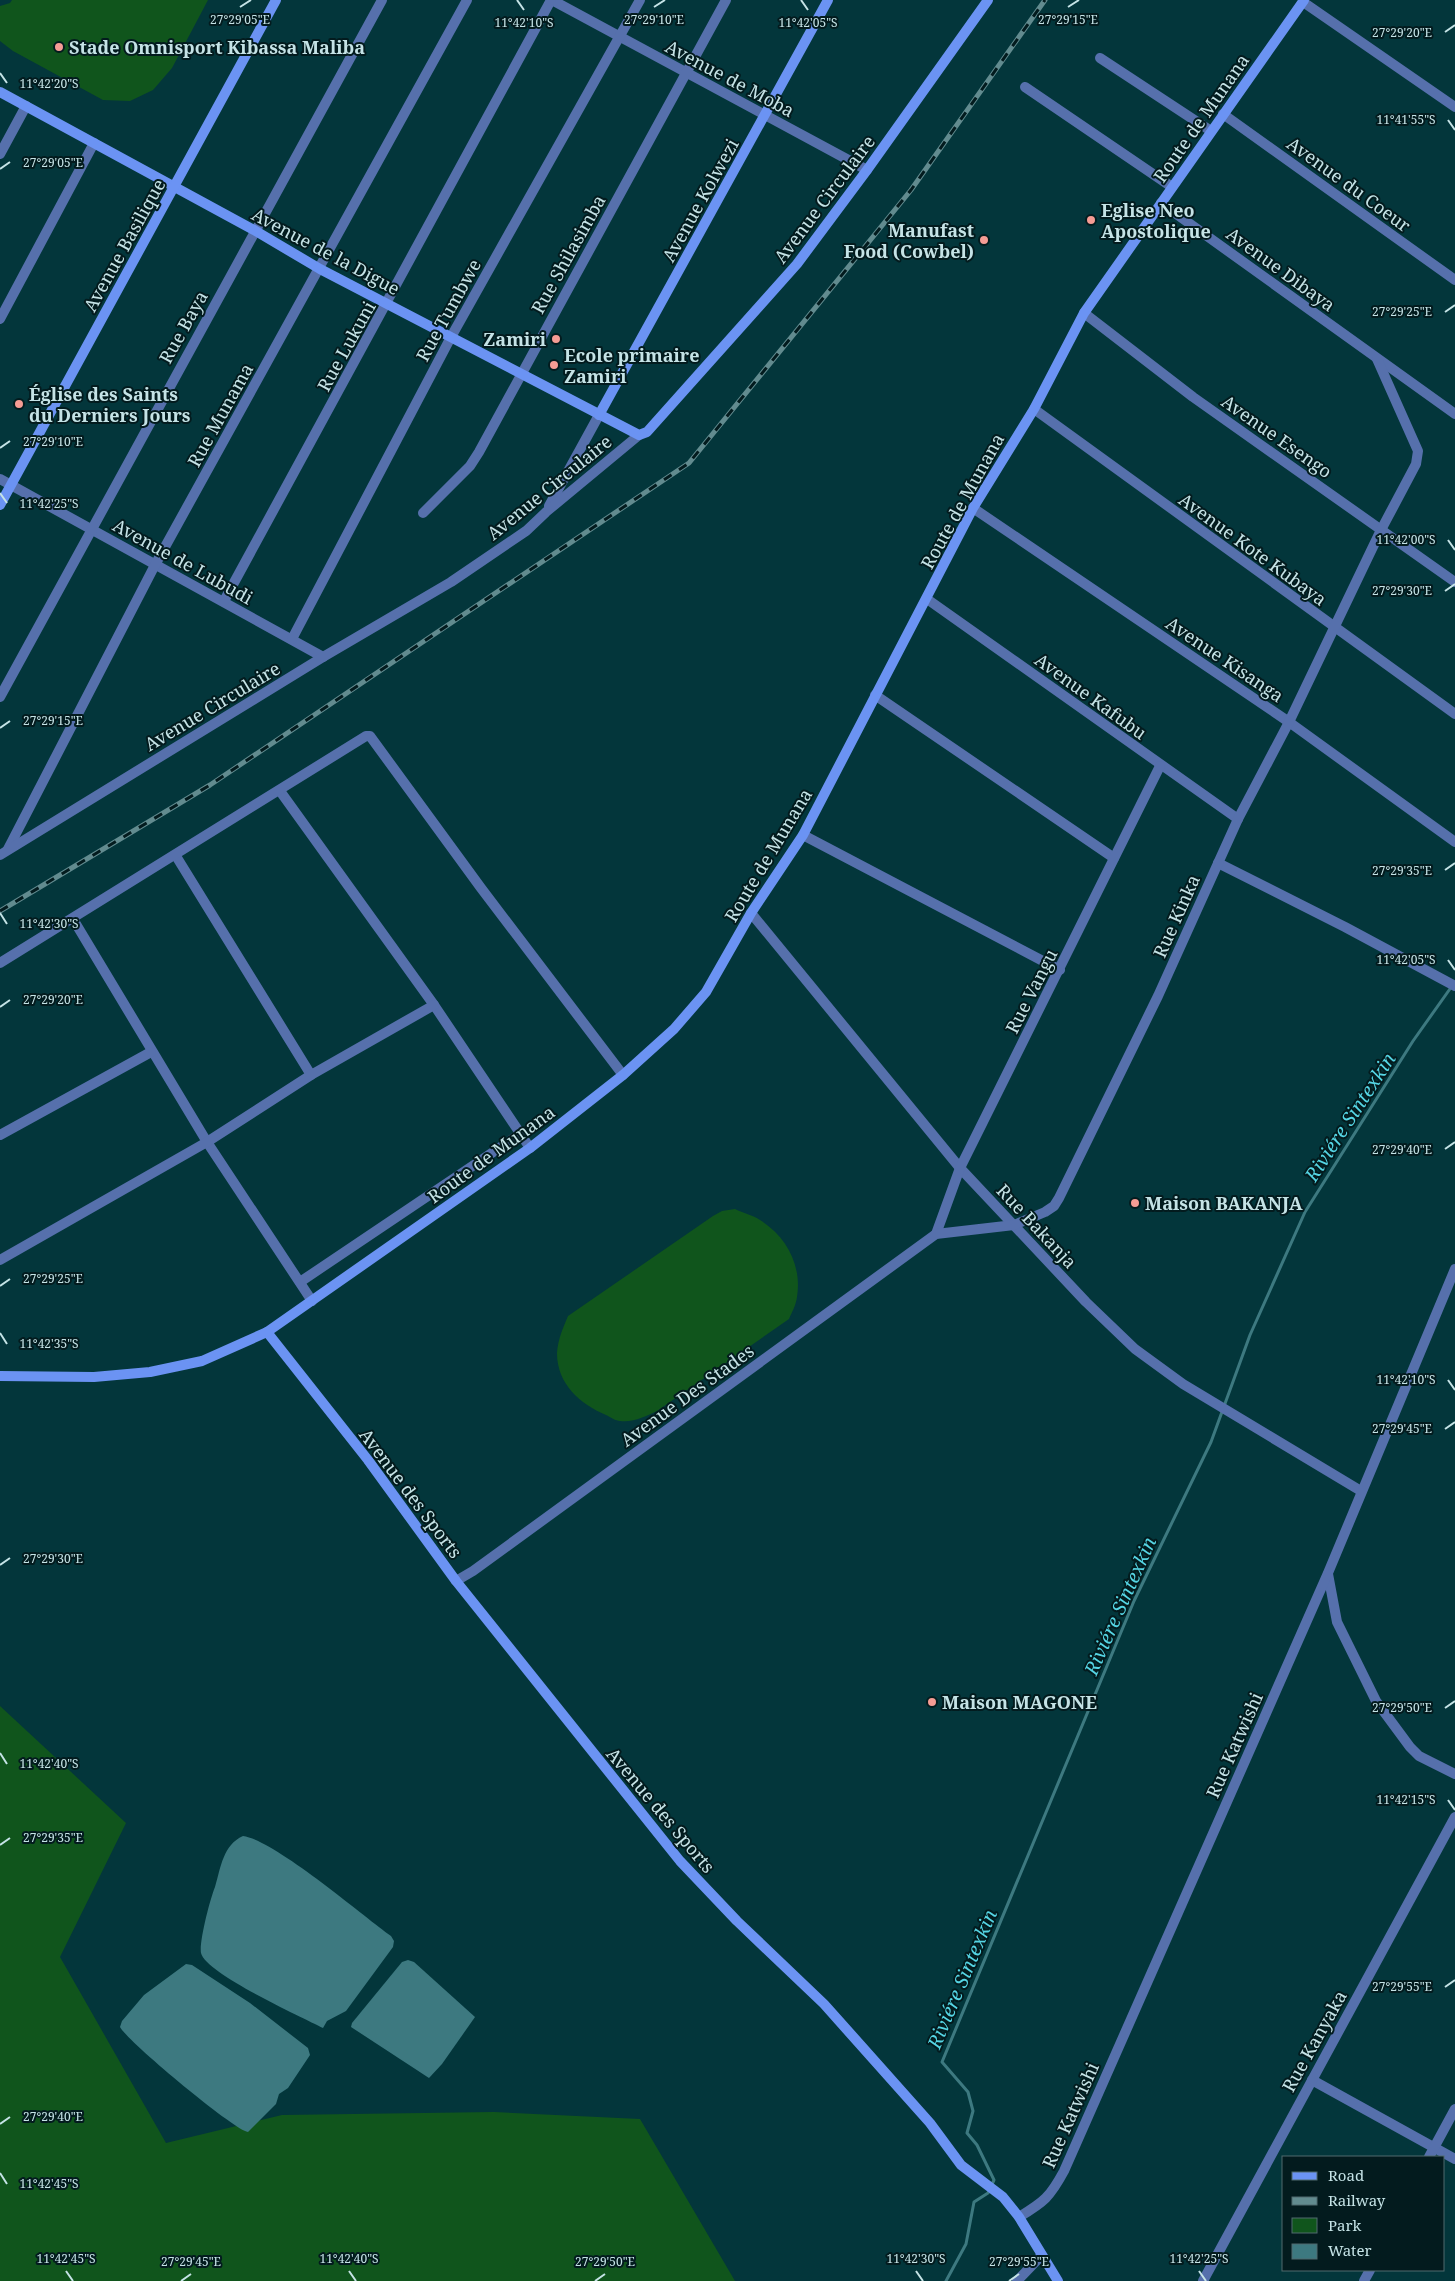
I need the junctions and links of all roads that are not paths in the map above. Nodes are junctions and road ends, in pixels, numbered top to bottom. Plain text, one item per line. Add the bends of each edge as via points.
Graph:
1 (276, 0) edge
2 (382, 0) edge
3 (467, 0) edge
4 (552, 0) edge
5 (640, 0) edge
6 (726, 0) edge
7 (828, 0) edge
8 (988, 0) edge
9 (1304, 1) edge
10 (620, 36) junction
11 (1100, 58) dead end
12 (686, 72) junction
13 (1025, 87) dead end
14 (0, 92) edge
15 (26, 106) junction
16 (1455, 107) edge
17 (1223, 114) junction
18 (766, 116) junction
19 (1211, 131) junction
20 (94, 143) junction
21 (0, 154) edge
22 (867, 170) junction
23 (1172, 186) junction
24 (174, 187) junction
25 (1161, 203) junction
26 (254, 230) junction
27 (320, 269) junction
28 (1455, 280) edge
29 (388, 303) junction
30 (1084, 313) junction
31 (0, 319) edge
32 (451, 337) junction
33 (1377, 359) junction
34 (522, 374) junction
35 (1034, 409) junction
36 (1455, 414) edge
37 (599, 415) junction
38 (639, 435) junction
39 (0, 480) edge
40 (10, 485) junction
41 (0, 505) edge
42 (973, 508) junction
43 (423, 512) dead end
44 (546, 512) junction
45 (90, 529) junction
46 (1381, 530) junction
47 (155, 566) junction
48 (1455, 582) edge
49 (927, 599) junction
50 (224, 601) junction
51 (1336, 629) junction
52 (292, 639) junction
53 (323, 657) junction
54 (876, 696) junction
55 (0, 697) edge
56 (1455, 714) edge
57 (1289, 722) junction
58 (1160, 766) junction
59 (280, 791) junction
60 (1238, 819) junction
61 (803, 835) junction
62 (1455, 842) edge
63 (4, 852) edge
64 (176, 856) junction
65 (1114, 858) junction
66 (1218, 863) junction
67 (751, 913) junction
68 (72, 919) junction
69 (0, 963) edge
70 (1060, 970) junction
71 (1455, 986) edge
72 (434, 1005) junction
73 (151, 1052) junction
74 (310, 1075) junction
75 (623, 1075) junction
76 (520, 1134) junction
77 (0, 1135) edge
78 (207, 1142) junction
79 (530, 1148) junction
80 (960, 1168) junction
81 (1014, 1225) junction
82 (936, 1234) junction
83 (0, 1260) edge
84 (1455, 1269) edge
85 (300, 1282) junction
86 (312, 1301) junction
87 (267, 1332) junction
88 (0, 1376) edge
89 (1361, 1492) junction
90 (1328, 1573) junction
91 (456, 1581) junction
92 (1455, 1774) edge
93 (1455, 1818) edge
94 (1312, 2080) junction
95 (1455, 2108) edge
96 (1431, 2153) edge
97 (1019, 2217) junction
98 (1042, 2256) junction
99 (1017, 2281) edge
100 (1058, 2281) edge
101 (1202, 2281) edge

1 - 24 street, Avenue Basilique
2 - 26 street, Rue Baya
3 - 27 street, Rue Munama
4 - 10 street, Avenue de Moba
4 - 29 street, Rue Lukuni
5 - 10 street, Rue Tumbwe
6 - 12 street, Rue Shilasimba
7 - 18 street, Avenue Kolwezi
8 - 22 street, Avenue Circulaire
9 - 16 street
9 - 17 street, Route de Munana
10 - 12 street, Avenue de Moba
10 - 32 street, Rue Tumbwe
11 - 19 street
12 - 18 street, Avenue de Moba
12 - 34 street, Rue Shilasimba
13 - 23 street
14 - 15 street, Avenue de la Digue
15 - 20 street, Avenue de la Digue
15 - 21 street
17 - 19 street, Route de Munana
17 - 28 street, Avenue du Coeur
18 - 22 street, Avenue de Moba
18 - 37 street, Avenue Kolwezi
19 - 23 street, Route de Munana
20 - 24 street, Avenue de la Digue
20 - 31 street
22 - 38 street, Avenue Circulaire via 797,264 647,432
23 - 25 street, Route de Munana
24 - 26 street, Avenue de la Digue
24 - 40 street, Avenue Basilique
25 - 30 street, Route de Munana
25 - 33 street, Avenue Dibaya
26 - 27 street, Avenue de la Digue
26 - 45 street, Rue Baya
27 - 29 street, Avenue de la Digue
27 - 47 street, Rue Munama
29 - 32 street, Avenue de la Digue
29 - 50 street, Rue Lukuni
30 - 35 street, Route de Munana
30 - 46 street, Avenue Esengo via 1193,397
32 - 34 street, Avenue de la Digue
32 - 52 street, Rue Tumbwe
33 - 36 street, Avenue Dibaya
33 - 46 street, Rue Kinka via 1418,451 1416,464
34 - 37 street, Avenue de la Digue
34 - 43 street, Rue Shilasimba via 470,466
35 - 42 street, Route de Munana
35 - 51 street, Avenue Kote Kubaya
37 - 38 street, Avenue de la Digue
37 - 44 street
38 - 44 street, Avenue Circulaire
39 - 40 street, Avenue de Lubudi
40 - 41 street, Avenue Basilique
40 - 45 street, Avenue de Lubudi
42 - 49 street, Route de Munana
42 - 57 street, Avenue Kisanga
44 - 53 street, Avenue Circulaire via 526,531 452,582
45 - 47 street, Avenue de Lubudi
45 - 55 street, Rue Baya
46 - 48 street, Avenue Esengo
46 - 51 street, Rue Kinka
47 - 50 street, Avenue de Lubudi
47 - 63 street, Rue Munama
49 - 54 street, Route de Munana
49 - 58 street, Avenue Kafubu
50 - 52 street, Avenue de Lubudi
51 - 56 street, Avenue Kote Kubaya
51 - 57 street, Rue Kinka
52 - 53 street, Avenue de Lubudi
53 - 63 street, Avenue Circulaire
54 - 61 street, Route de Munana
54 - 65 street
57 - 60 street, Rue Kinka
57 - 62 street, Avenue Kisanga
58 - 60 street, Avenue Kafubu
58 - 65 street, Rue Vangu
59 - 64 street
59 - 72 street
59 - 75 street via 366,736 374,740 480,888
60 - 66 street, Rue Kinka
61 - 67 street, Route de Munana
61 - 70 street
64 - 68 street
64 - 74 street
65 - 70 street, Rue Vangu
66 - 71 street
66 - 81 street, Rue Kinka via 1158,996 1059,1198 1045,1212
67 - 75 street, Route de Munana via 706,992 674,1030
67 - 80 street, Rue Bakanja
68 - 69 street
68 - 73 street
70 - 80 street, Rue Vangu
72 - 74 street
72 - 76 street
73 - 77 street
73 - 78 street
74 - 78 street
75 - 79 street, Route de Munana
76 - 79 street
76 - 85 street
78 - 83 street
78 - 85 street
79 - 86 street, Route de Munana
80 - 81 street, Rue Bakanja
80 - 82 street, Rue Vangu
81 - 82 street, Rue Kinka
81 - 89 street, Rue Bakanja via 1135,1349 1183,1384
82 - 91 street, Avenue Des Stades
84 - 89 street, Rue Katwishi
85 - 86 street
86 - 87 street, Route de Munana
87 - 88 street, Route de Munana via 202,1361 150,1372 94,1377
87 - 91 street, Avenue des Sports via 368,1460
89 - 90 street, Rue Katwishi
90 - 92 street via 1337,1622 1376,1701 1419,1756
90 - 97 street, Rue Katwishi via 1064,2171 1053,2193
91 - 97 street, Avenue des Sports via 680,1861 824,2004 930,2123 961,2165 1003,2197
93 - 94 street, Rue Kanyaka
94 - 96 street
94 - 101 street, Rue Kanyaka
95 - 96 street
97 - 98 street, Avenue des Sports
98 - 99 street
98 - 100 street, Avenue des Sports

